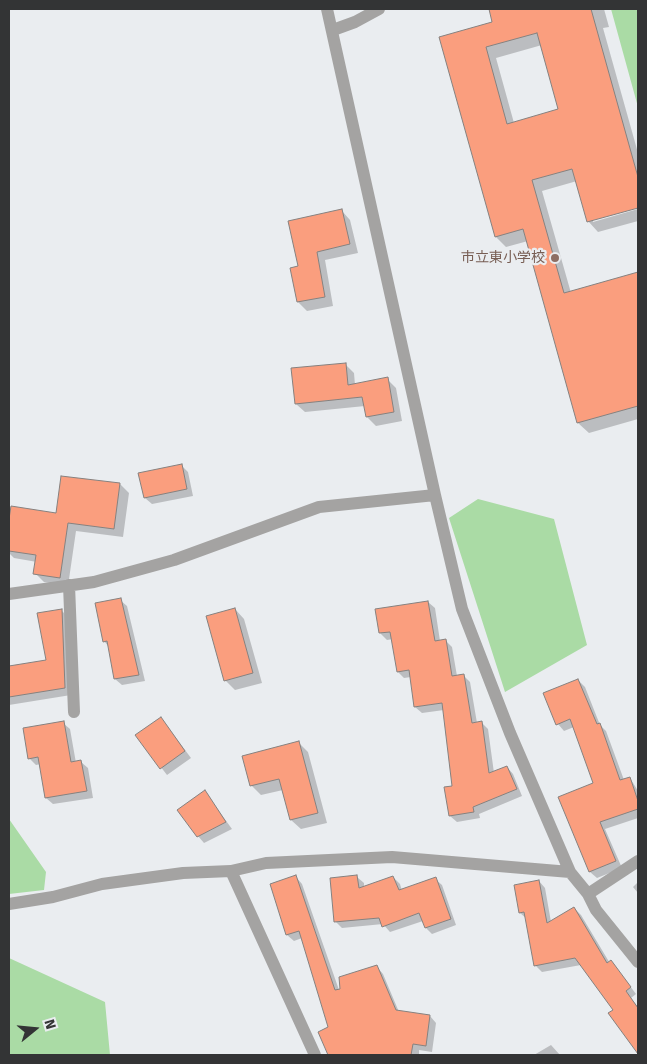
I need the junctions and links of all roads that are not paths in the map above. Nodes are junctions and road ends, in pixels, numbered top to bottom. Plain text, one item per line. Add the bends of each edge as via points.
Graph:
1 (327, 9) edge
2 (379, 9) edge
3 (333, 30) junction
4 (435, 495) junction
5 (69, 585) junction
6 (9, 594) edge
7 (74, 712) dead end
8 (638, 860) edge
9 (231, 871) junction
10 (570, 872) junction
11 (588, 894) junction
12 (9, 904) edge
13 (638, 962) edge
14 (315, 1055) edge

1 - 3 street
2 - 3 street
3 - 4 street
4 - 5 street via 318,507 174,560 94,582
4 - 10 street via 462,608 510,733
5 - 6 street
5 - 7 street
8 - 11 street
9 - 10 street via 266,863 392,856
9 - 12 street via 183,873 102,884
9 - 14 street
10 - 11 street
11 - 13 street via 596,910

